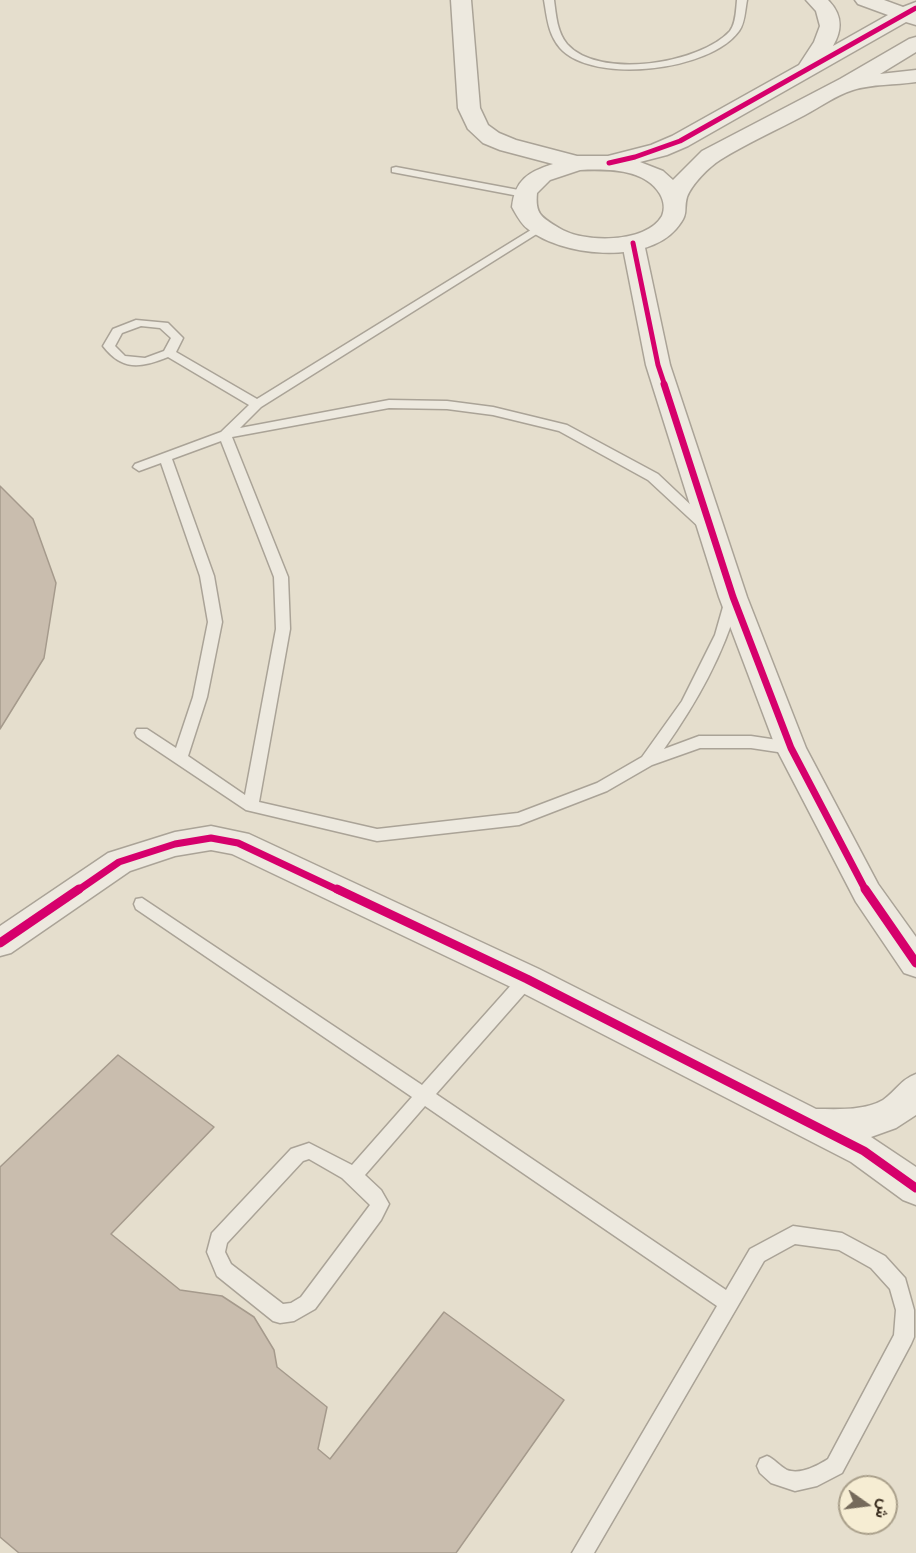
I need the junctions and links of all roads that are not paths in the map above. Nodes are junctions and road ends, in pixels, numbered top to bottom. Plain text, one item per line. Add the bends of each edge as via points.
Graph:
1 (460, 0) edge
2 (549, 0) edge
3 (742, 0) edge
4 (816, 0) edge
5 (865, 0) edge
6 (912, 14) edge
7 (916, 43) edge
8 (807, 69) junction
9 (916, 76) edge
10 (848, 84) junction
11 (609, 162) junction
12 (577, 163) junction
13 (396, 170) dead end
14 (524, 194) junction
15 (675, 198) junction
16 (538, 228) junction
17 (633, 243) junction
18 (169, 353) junction
19 (257, 404) junction
20 (225, 435) junction
21 (165, 457) junction
22 (139, 466) dead end
23 (711, 530) junction
24 (733, 597) junction
25 (142, 733) dead end
26 (791, 748) junction
27 (180, 758) junction
28 (647, 761) junction
29 (251, 806) junction
30 (142, 904) dead end
31 (0, 942) edge
32 (916, 963) edge
33 (527, 979) junction
34 (916, 1089) edge
35 (425, 1096) junction
36 (814, 1125) junction
37 (864, 1151) junction
38 (916, 1162) edge
39 (352, 1177) junction
40 (916, 1188) edge
41 (730, 1304) junction
42 (767, 1466) dead end
43 (582, 1553) edge

1 - 12 street via 469,108 479,129 508,146
2 - 3 lane via 552,28 568,50 598,64 636,67 686,60 717,47 737,30
4 - 8 street via 830,19 830,34
5 - 6 street
6 - 8 street
7 - 10 street
8 - 11 street via 680,141
9 - 10 street
10 - 15 street via 710,156 683,183
11 - 12 street
11 - 15 street via 644,171 669,188
12 - 14 street via 542,174
13 - 14 lane
14 - 16 street via 523,206
15 - 17 street via 672,220 663,229
16 - 17 street via 572,243
16 - 19 lane
17 - 23 street via 658,365
18 - 18 lane via 177,338 164,325 140,322 117,331 109,346 120,359 146,362
18 - 19 lane
19 - 20 lane
20 - 21 lane
20 - 23 lane via 389,404 493,411 563,428 653,477
20 - 29 lane via 281,577 283,629
21 - 22 lane
21 - 27 lane via 207,576 215,622 200,697
23 - 24 street
24 - 26 street
24 - 28 lane via 722,635 688,704
25 - 27 lane
26 - 28 lane via 751,742 699,742
26 - 32 street via 867,893
27 - 29 lane
28 - 29 lane via 592,791 519,819 495,822 377,835
30 - 35 lane
31 - 33 street via 119,862 175,844 211,838 238,843
33 - 35 lane
33 - 36 street
34 - 36 street via 891,1113 870,1123
35 - 39 lane
35 - 41 lane
36 - 37 street
37 - 38 street
37 - 40 street
39 - 39 lane via 321,1155 309,1151 297,1155 219,1239 216,1252 224,1270 280,1314 294,1312 308,1303 380,1204 375,1192
41 - 42 lane via 757,1255 793,1235 842,1242 878,1262 898,1284 905,1310 904,1337 835,1466 822,1476 783,1479
41 - 43 lane

